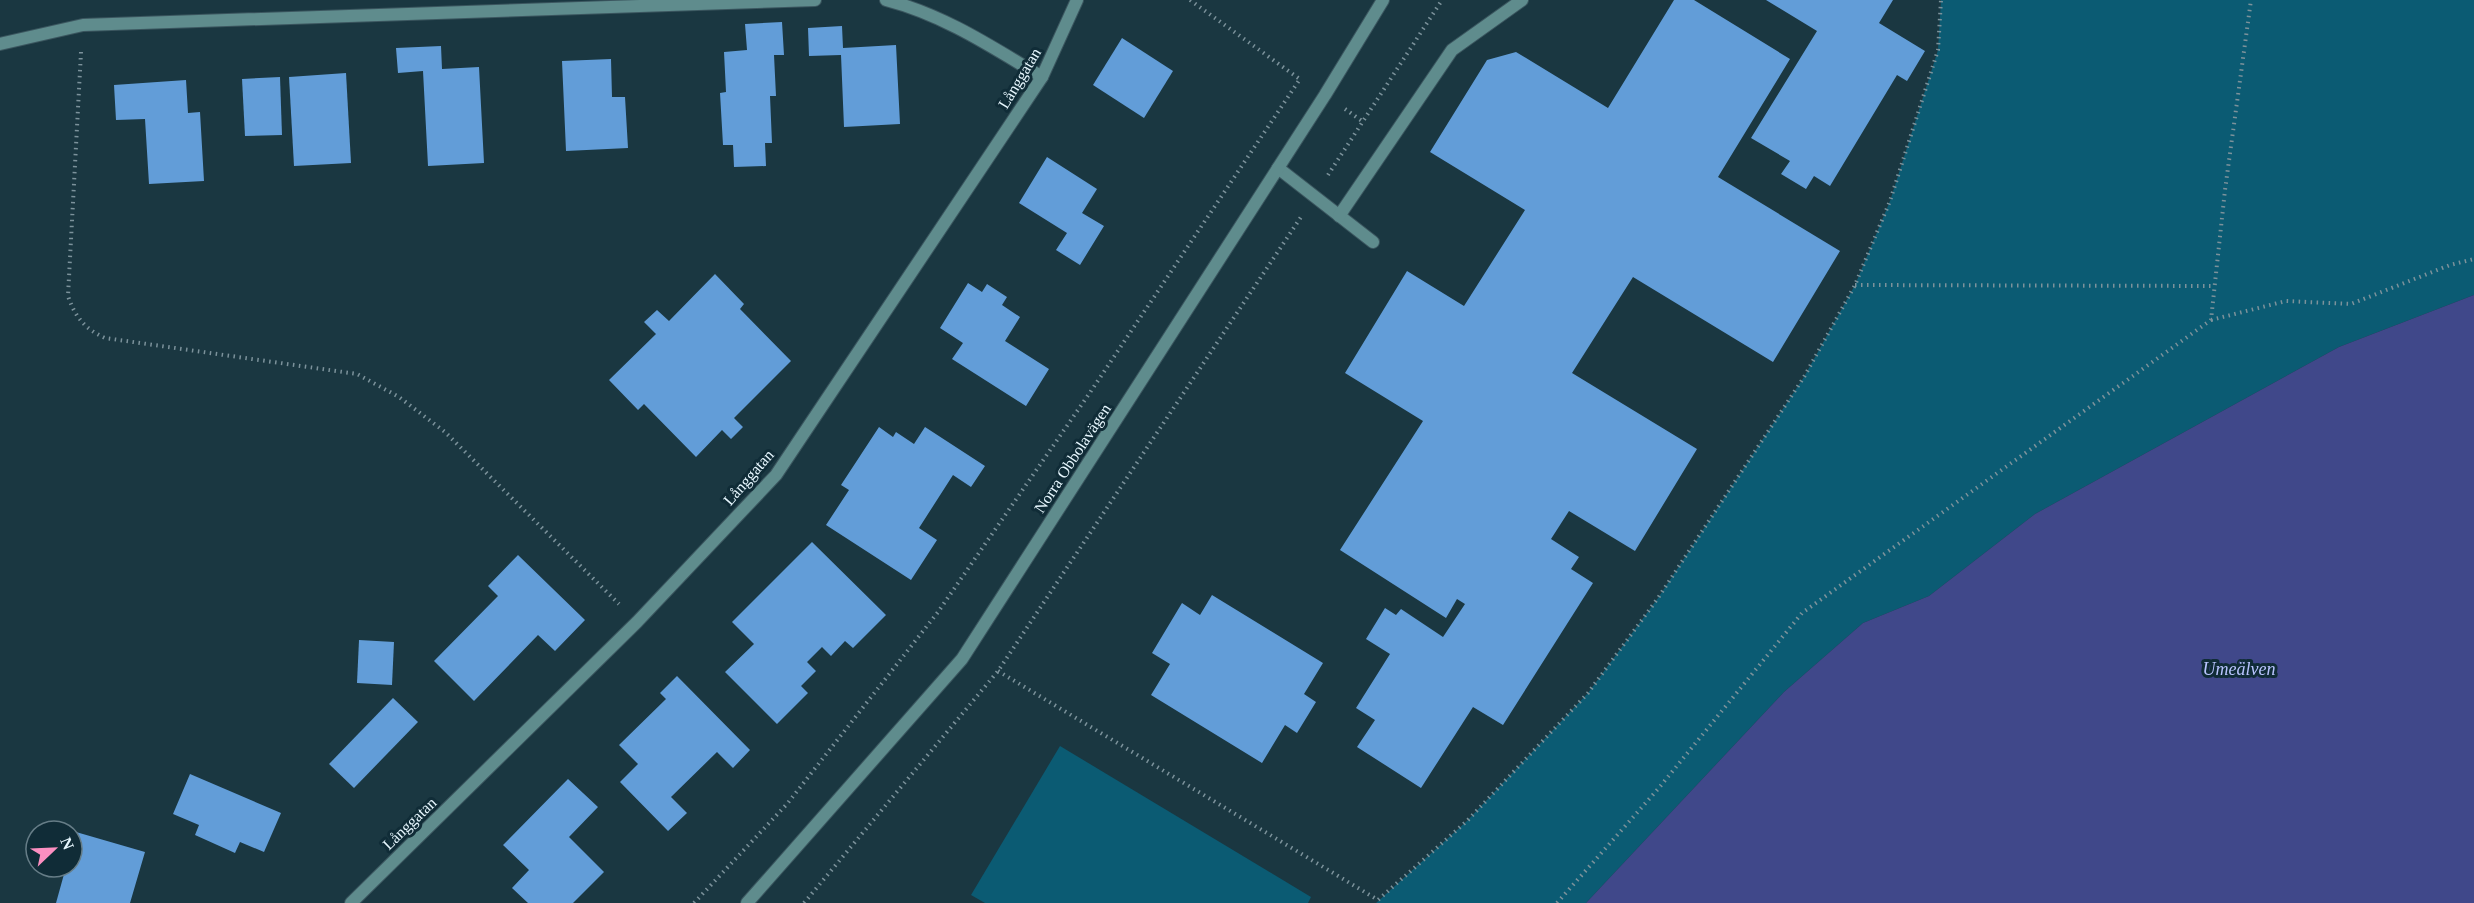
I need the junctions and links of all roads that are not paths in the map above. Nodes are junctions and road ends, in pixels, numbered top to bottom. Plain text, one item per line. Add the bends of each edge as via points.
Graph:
1 (815, 0) edge
2 (886, 0) edge
3 (1077, 0) edge
4 (1383, 0) edge
5 (1522, 0) edge
6 (0, 44) edge
7 (1042, 77) junction
8 (1278, 168) junction
9 (1339, 216) junction
10 (1373, 242) dead end
11 (351, 903) edge
12 (747, 903) edge

1 - 6 street via 83,25
2 - 7 street via 916,8 965,31
3 - 7 street, Långgatan
4 - 8 street, Norra Obbolavägen
5 - 9 street via 1452,50
7 - 11 street, Långgatan via 776,475 637,622
8 - 9 street
8 - 12 street, Norra Obbolavägen via 962,659
9 - 10 street

